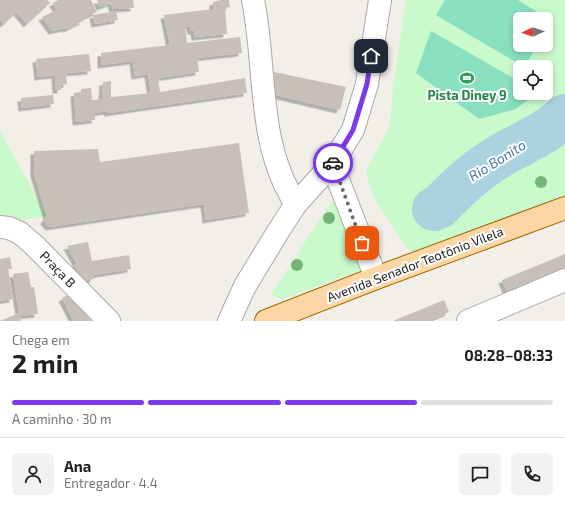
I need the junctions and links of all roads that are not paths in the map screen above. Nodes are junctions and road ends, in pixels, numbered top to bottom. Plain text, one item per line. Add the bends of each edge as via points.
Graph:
1 (253, 0) edge
2 (377, 5) edge
3 (332, 164) junction
4 (296, 204) junction
5 (565, 208) edge
6 (0, 227) edge
7 (376, 278) junction
8 (565, 280) edge
9 (109, 321) edge
10 (229, 321) edge
11 (266, 321) edge
12 (468, 321) edge

1 - 4 street via 268,136 287,191
2 - 3 street via 367,84 353,130
3 - 4 street
3 - 7 street
4 - 10 street via 244,286
5 - 7 main road, Avenida Senador Teotônio Vilela
6 - 9 street, Praça B via 9,228 25,237
7 - 11 main road, Avenida Senador Teotônio Vilela
8 - 12 street

